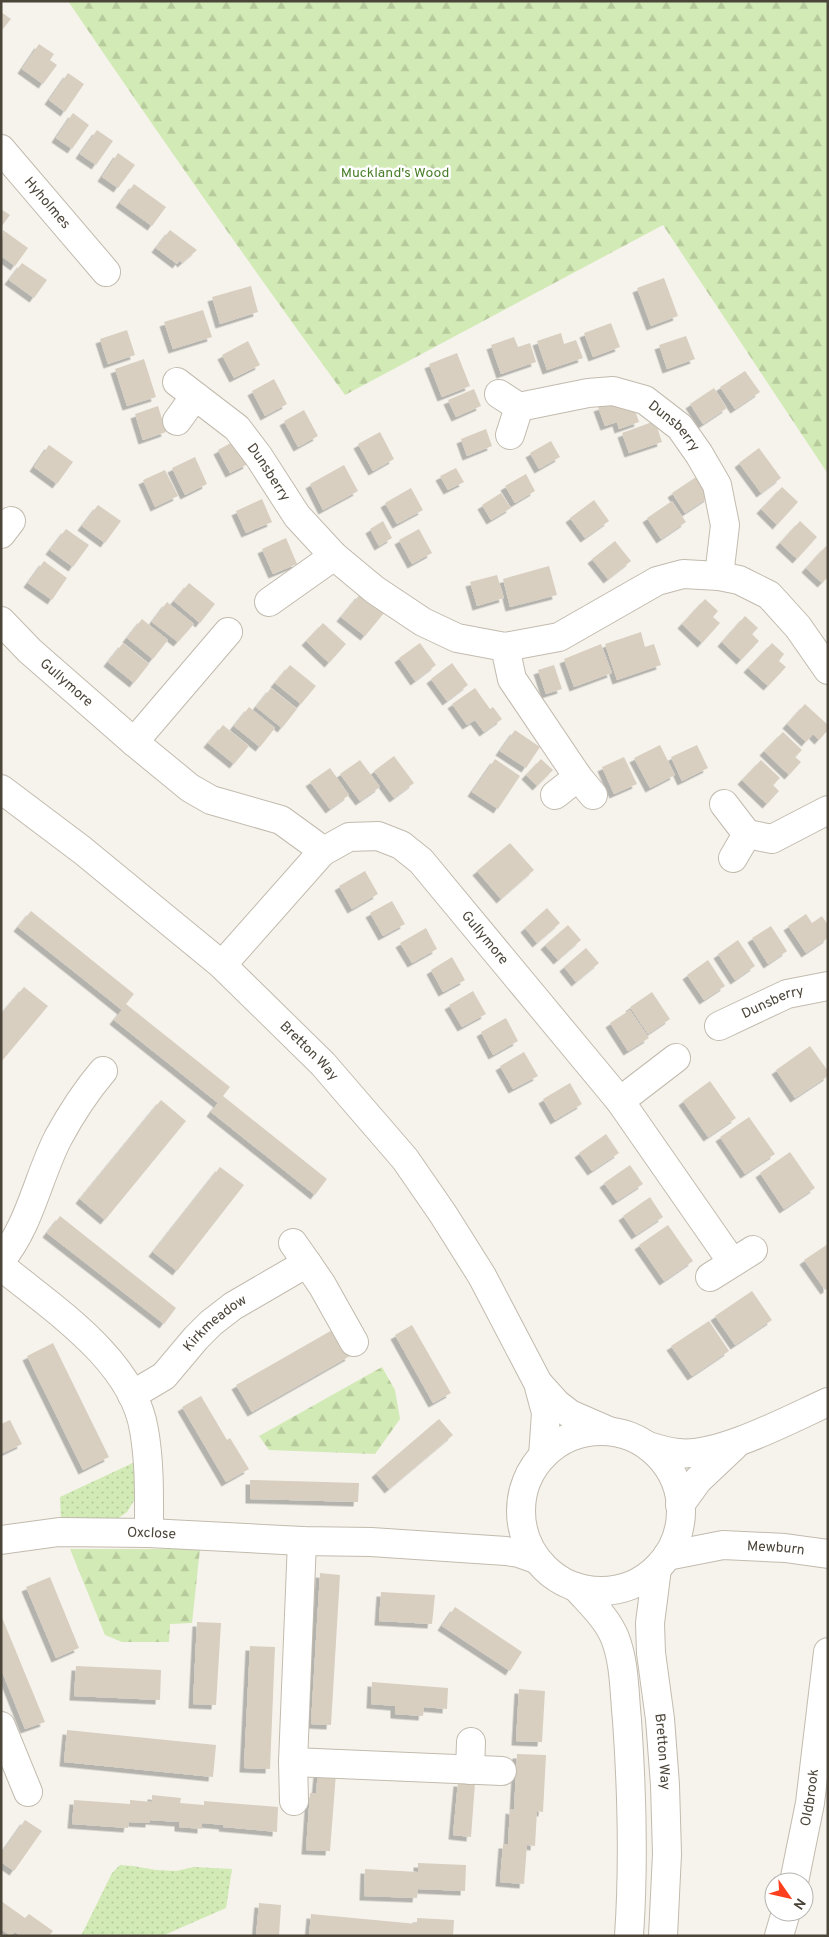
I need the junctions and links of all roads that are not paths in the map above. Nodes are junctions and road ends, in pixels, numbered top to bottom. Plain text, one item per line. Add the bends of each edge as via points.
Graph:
1 (1, 149) edge
2 (94, 265) dead end
3 (177, 421) dead end
4 (510, 435) dead end
5 (334, 556) junction
6 (719, 576) junction
7 (269, 602) dead end
8 (1, 621) edge
9 (228, 632) dead end
10 (505, 647) junction
11 (828, 670) edge
12 (134, 742) junction
13 (1, 790) edge
14 (555, 795) dead end
15 (724, 804) dead end
16 (828, 810) edge
17 (747, 834) junction
18 (322, 852) junction
19 (733, 858) dead end
20 (222, 965) junction
21 (828, 986) edge
22 (719, 1026) dead end
23 (676, 1058) dead end
24 (88, 1077) dead end
25 (620, 1101) junction
26 (1, 1260) edge
27 (732, 1263) dead end
28 (1, 1266) edge
29 (354, 1342) dead end
30 (538, 1383) junction
31 (132, 1395) junction
32 (828, 1402) edge
33 (609, 1431) junction
34 (739, 1442) junction
35 (648, 1446) junction
36 (543, 1456) junction
37 (521, 1509) junction
38 (680, 1512) junction
39 (149, 1533) junction
40 (1, 1540) edge
41 (302, 1541) junction
42 (723, 1544) junction
43 (476, 1550) junction
44 (828, 1554) edge
45 (536, 1559) junction
46 (662, 1562) junction
47 (576, 1587) junction
48 (828, 1652) edge
49 (1, 1726) edge
50 (471, 1742) dead end
51 (293, 1762) junction
52 (470, 1770) junction
53 (502, 1771) dead end
54 (28, 1792) dead end
55 (294, 1800) dead end
56 (796, 1872) edge
57 (783, 1922) edge
58 (629, 1936) edge
59 (662, 1936) edge
60 (779, 1936) edge

1 - 2 street, Hyholmes
3 - 5 street, Dunsberry via 186,389 237,428 297,516
4 - 6 street, Dunsberry via 509,401 613,391 645,400 680,427 717,485 725,525
5 - 7 street
5 - 10 street, Dunsberry via 375,590 423,622 457,638
6 - 10 street, Dunsberry via 683,574 657,581 559,637
6 - 11 street, Dunsberry via 740,580 769,595 798,627
8 - 12 street, Gullymore via 30,651
9 - 12 street via 198,685
10 - 14 street via 512,678 585,786
12 - 18 street, Gullymore via 190,788 212,800 281,820
13 - 20 street, Bretton Way via 82,850
15 - 17 street
16 - 17 street via 772,839
17 - 19 street
18 - 20 street, Gullymore
18 - 25 street, Gullymore via 349,837 378,836 401,845 421,861
20 - 30 street, Bretton Way via 323,1064 405,1159 482,1276
21 - 22 street, Dunsberry via 787,994
23 - 25 street
24 - 26 street via 17,1235
25 - 27 street, Gullymore
28 - 31 street via 104,1353
29 - 31 street, Kirkmeadow via 300,1253 211,1323 164,1376
30 - 33 street, Bretton Way via 570,1414
30 - 36 street, Bretton Way via 546,1413
31 - 39 street via 144,1428
32 - 34 street
33 - 35 street via 630,1436
33 - 36 street via 585,1432 562,1441
34 - 35 street via 698,1453 678,1454
34 - 38 street via 704,1473
35 - 38 street via 671,1473 678,1490
36 - 37 street via 531,1471
37 - 43 street via 502,1533
37 - 45 street via 524,1536
38 - 42 street, Mewburn
38 - 46 street via 675,1542
39 - 40 street, Oxclose via 59,1532
39 - 41 street, Oxclose
41 - 43 street, Oxclose via 371,1542
41 - 51 street
42 - 44 street, Mewburn
42 - 46 street, Mewburn
43 - 45 street, Oxclose via 512,1552
45 - 47 street via 555,1577
46 - 47 street via 640,1581 620,1589 598,1591
46 - 59 street, Bretton Way via 650,1623 665,1785 667,1854
47 - 58 street via 601,1615 614,1636 622,1662 631,1772
48 - 56 street, Oldbrook via 810,1803
49 - 54 street via 28,1762
50 - 52 street
51 - 52 street
51 - 55 street
52 - 53 street
57 - 60 street

